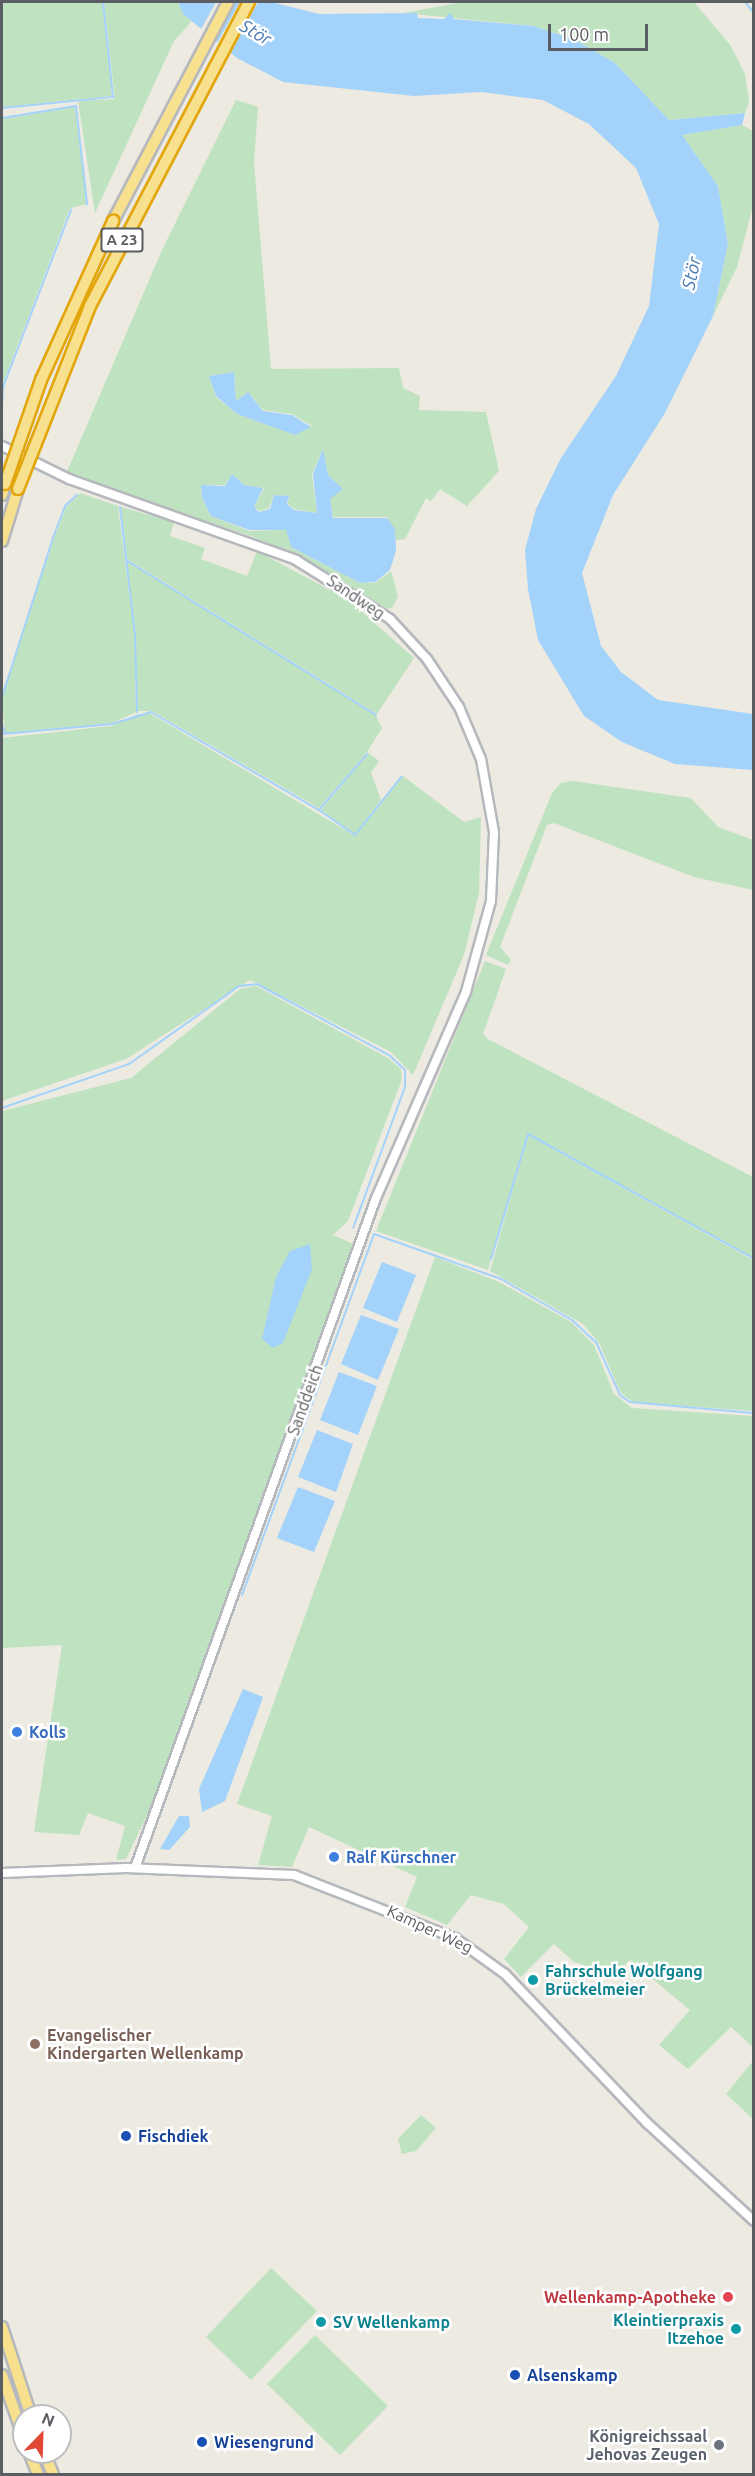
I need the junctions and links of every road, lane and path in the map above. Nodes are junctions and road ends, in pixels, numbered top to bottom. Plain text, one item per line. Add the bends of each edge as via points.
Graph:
1 (228, 2) edge
2 (249, 2) edge
3 (2, 446) edge
4 (3, 489) edge
5 (2, 541) edge
6 (484, 935) joint
7 (135, 1868) junction
8 (2, 1874) edge
9 (753, 2221) edge
10 (2, 2327) edge
11 (2, 2375) edge
12 (12, 2404) edge
13 (27, 2404) edge

1 - 4 highway, A 23, bridge via 75,298
2 - 5 highway, A 23, bridge via 90,306 18,489
3 - 6 street, Sandweg via 69,479 296,560 359,596 416,646 459,707 488,792 494,872
6 - 7 street, Sanddeich via 466,992 376,1198
7 - 8 street, Kamper Weg
7 - 9 street, Kamper Weg via 308,1878 462,1941 505,1974 647,2123
10 - 13 highway
11 - 12 highway

